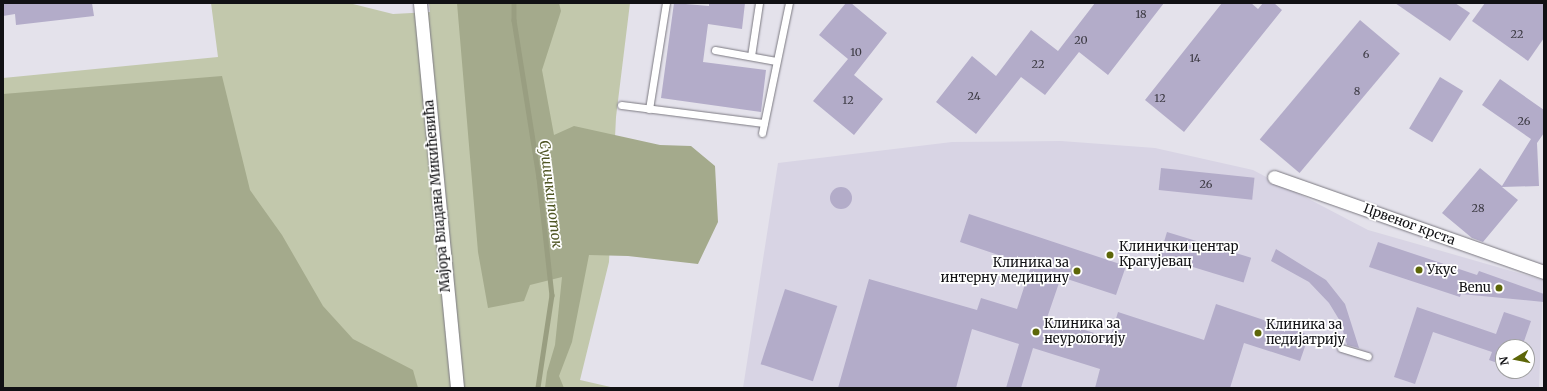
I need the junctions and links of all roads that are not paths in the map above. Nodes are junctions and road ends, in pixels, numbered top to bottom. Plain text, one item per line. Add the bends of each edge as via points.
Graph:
1 (420, 3) edge
2 (666, 3) edge
3 (759, 3) edge
4 (789, 3) edge
5 (715, 50) dead end
6 (751, 56) junction
7 (776, 61) junction
8 (621, 105) dead end
9 (649, 109) junction
10 (764, 123) junction
11 (762, 133) dead end
12 (1274, 177) dead end
13 (1544, 272) edge
14 (1341, 348) dead end
15 (1368, 356) dead end
16 (457, 388) edge

1 - 16 street, Мајора Владана Микићевића
2 - 9 lane
3 - 6 lane
4 - 7 lane
5 - 6 lane
6 - 7 lane
7 - 10 lane
8 - 9 lane
9 - 10 lane
10 - 11 lane
12 - 13 street, Црвеног крста
14 - 15 lane

